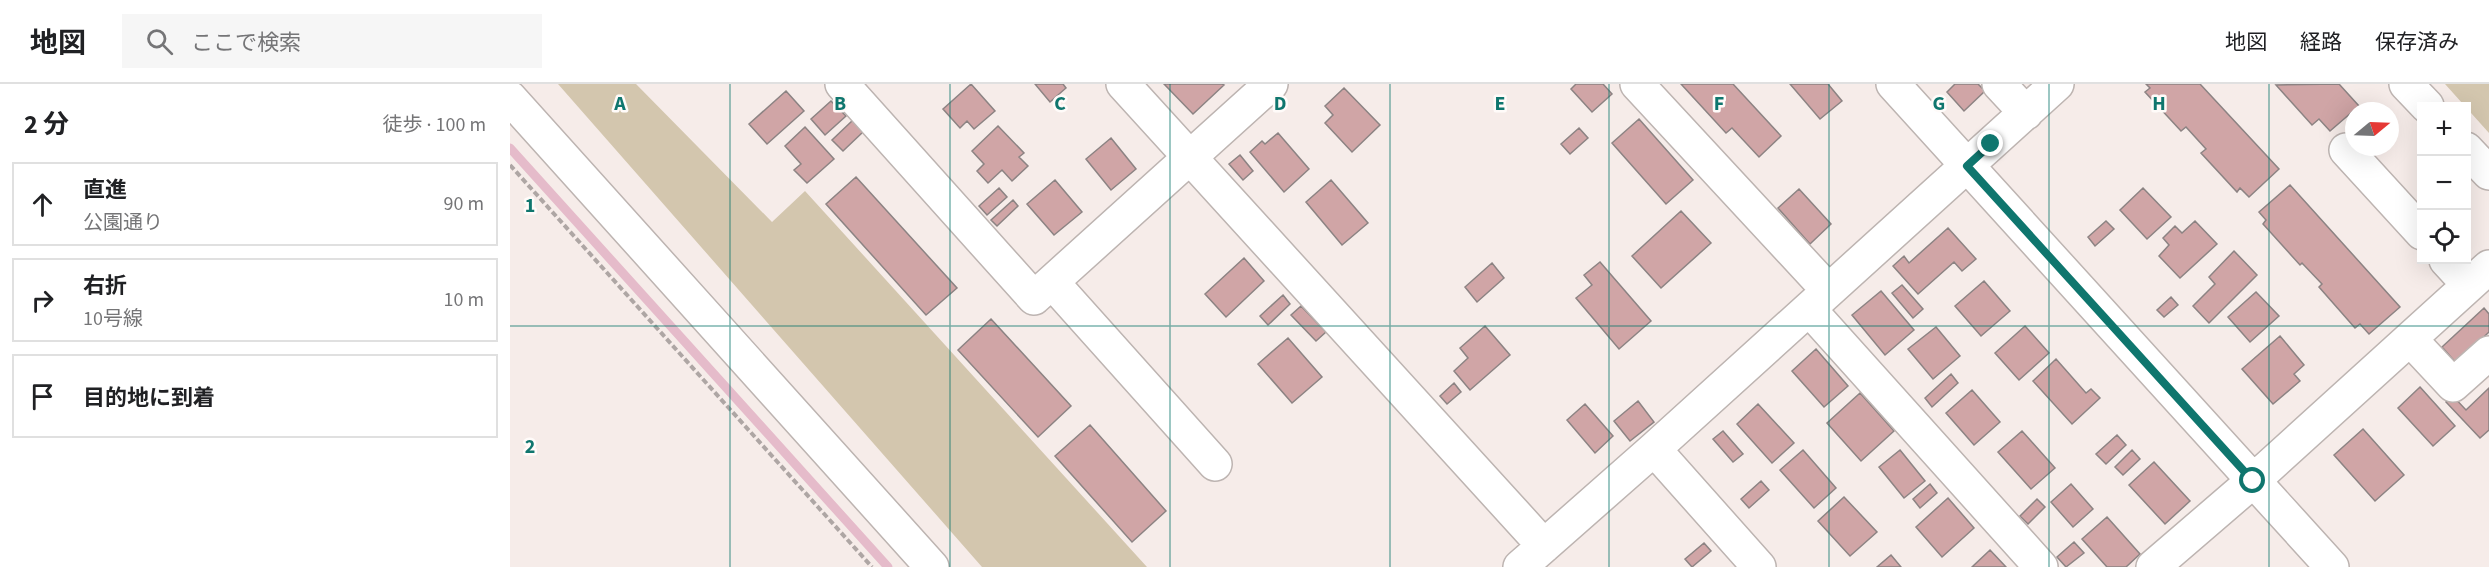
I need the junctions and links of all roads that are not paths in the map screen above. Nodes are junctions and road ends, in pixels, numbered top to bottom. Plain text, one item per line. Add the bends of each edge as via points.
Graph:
1 (842, 84) edge
2 (1123, 84) edge
3 (1271, 84) edge
4 (1637, 84) edge
5 (1893, 84) edge
6 (1999, 84) edge
7 (2057, 84) edge
8 (2406, 84) edge
9 (510, 98) edge
10 (2423, 102) edge
11 (2026, 113) junction
12 (2471, 154) edge
13 (2351, 156) edge
14 (1189, 158) junction
15 (1967, 166) junction
16 (2489, 173) edge
17 (2417, 229) edge
18 (2452, 264) edge
19 (1052, 282) junction
20 (2481, 282) edge
21 (1819, 300) junction
22 (2410, 339) junction
23 (2489, 353) edge
24 (1654, 449) junction
25 (1215, 464) dead end
26 (2253, 481) junction
27 (1532, 556) edge
28 (932, 567) edge
29 (1760, 567) edge
30 (2041, 567) edge
31 (2153, 567) edge
32 (2332, 567) edge

1 - 19 street via 1034,298
2 - 14 street
3 - 14 street
4 - 21 street
5 - 15 street
6 - 11 street
7 - 11 street
8 - 10 street
9 - 28 street
11 - 15 street
12 - 16 street
13 - 17 street
14 - 19 street
14 - 27 street
15 - 21 street
15 - 26 street
18 - 20 street
19 - 25 street
20 - 22 street
21 - 24 street
21 - 30 street
22 - 23 street via 2453,386
22 - 26 street
24 - 27 street
24 - 29 street
26 - 31 street
26 - 32 street

